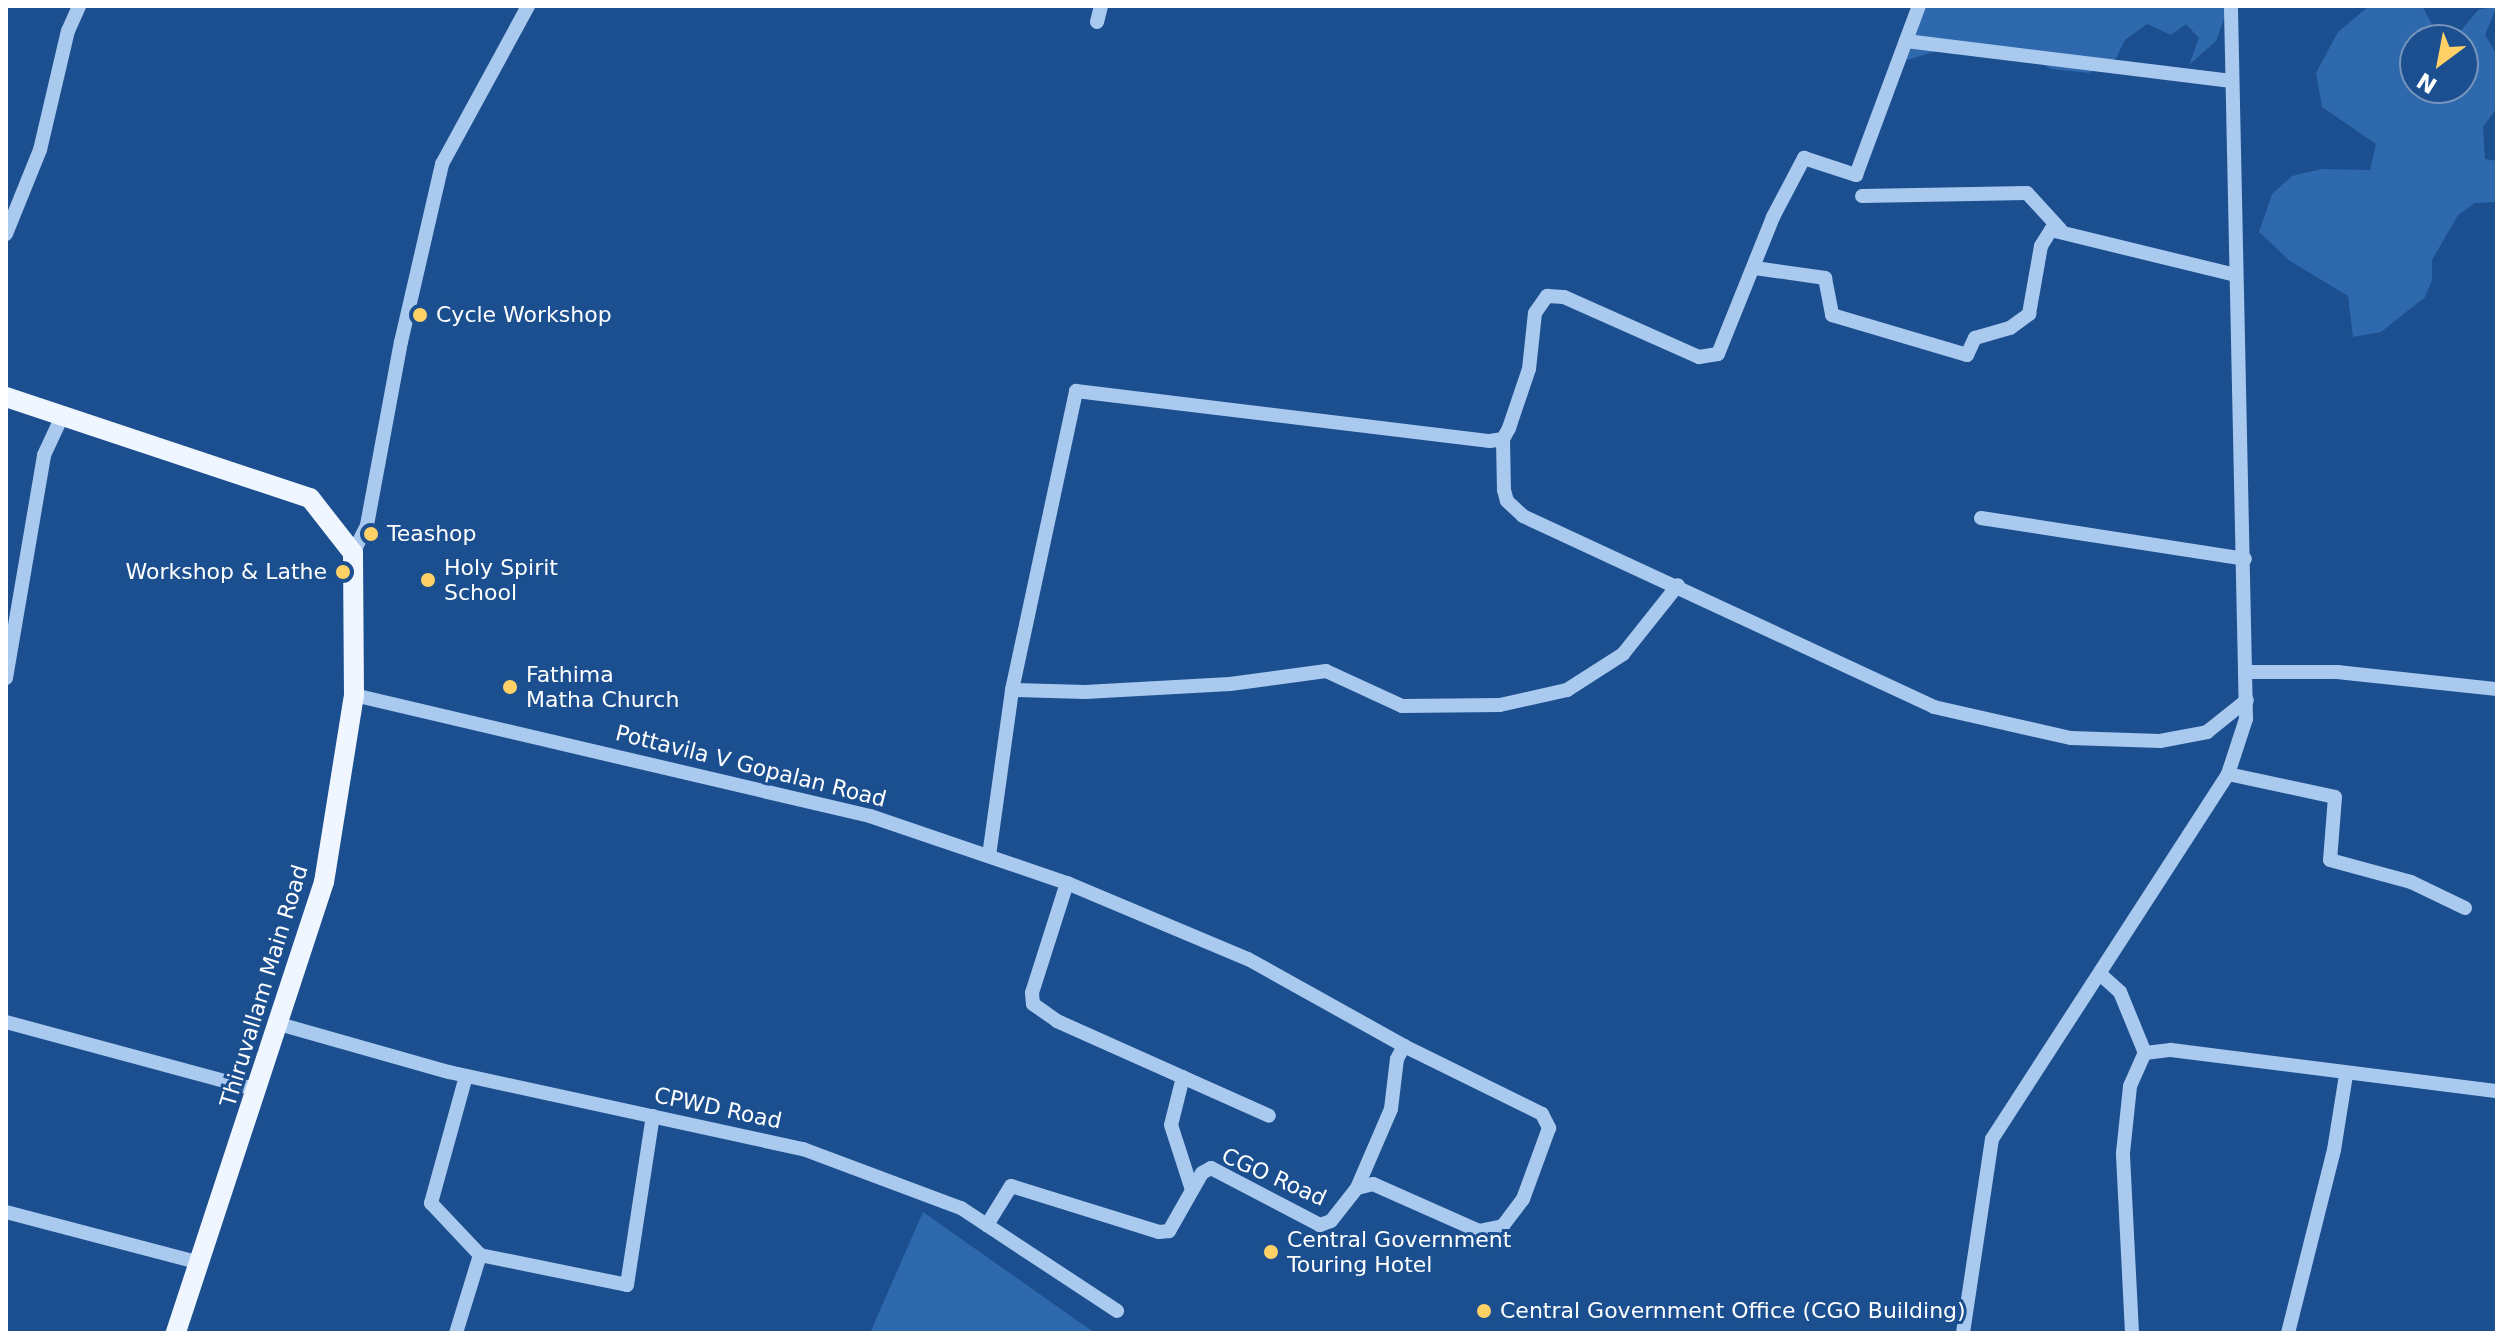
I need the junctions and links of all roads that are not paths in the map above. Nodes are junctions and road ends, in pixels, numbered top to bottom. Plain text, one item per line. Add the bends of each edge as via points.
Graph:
1 (79, 6) edge
2 (528, 6) edge
3 (1101, 6) edge
4 (1919, 6) edge
5 (2231, 6) edge
6 (1097, 22) dead end
7 (1906, 41) junction
8 (2230, 81) junction
9 (1862, 196) dead end
10 (2060, 229) junction
11 (6, 234) edge
12 (1755, 268) junction
13 (2236, 275) junction
14 (6, 397) edge
15 (61, 419) junction
16 (1503, 439) junction
17 (1981, 518) dead end
18 (353, 553) junction
19 (2245, 559) junction
20 (1678, 585) junction
21 (2249, 672) junction
22 (6, 678) edge
23 (2497, 689) edge
24 (1012, 690) junction
25 (354, 695) junction
26 (2247, 700) junction
27 (2228, 774) junction
28 (989, 856) junction
29 (1067, 883) junction
30 (2465, 908) dead end
31 (2100, 974) junction
32 (6, 1022) edge
33 (279, 1024) junction
34 (1404, 1046) junction
35 (2145, 1053) junction
36 (2346, 1075) junction
37 (466, 1076) junction
38 (1183, 1077) junction
39 (258, 1090) junction
40 (2497, 1091) edge
41 (1542, 1114) joint
42 (653, 1116) junction
43 (1269, 1116) dead end
44 (1357, 1188) junction
45 (1192, 1190) junction
46 (6, 1212) edge
47 (987, 1225) junction
48 (480, 1255) junction
49 (200, 1263) junction
50 (1117, 1311) dead end
51 (176, 1333) edge
52 (456, 1333) edge
53 (1963, 1333) edge
54 (2132, 1333) edge
55 (2288, 1333) edge

1 - 11 street via 68,31 40,150
2 - 18 street via 442,164 367,525
3 - 6 street
4 - 7 street
5 - 8 street
7 - 8 street
7 - 12 street via 1856,175 1804,158 1773,217
8 - 13 street
9 - 10 street via 2027,193
10 - 12 street via 2051,230 2041,246 2029,314 2010,328 1975,338 1967,355 1832,315 1825,278
10 - 13 street
12 - 16 street via 1718,354 1699,357 1564,297 1547,296 1535,313 1529,369
13 - 19 street
14 - 15 main road
15 - 18 main road via 310,498
15 - 22 street via 44,455
16 - 20 street via 1504,490 1513,509
16 - 24 street via 1076,391
17 - 19 street
18 - 25 main road, Thiruvallam Main Road
19 - 21 street
20 - 24 street via 1623,654 1567,690 1500,705 1402,706 1326,671 1230,684 1085,692
20 - 26 street via 1934,707 2071,738 2184,739 2207,732
21 - 23 street via 2337,672
21 - 26 street
24 - 28 street
25 - 28 street, Pottavila V Gopalan Road via 870,816
25 - 33 main road, Thiruvallam Main Road via 324,882
26 - 27 street
27 - 30 street via 2335,797 2330,860 2411,882
27 - 31 street
28 - 29 street, Pottavila V Gopalan Road
29 - 34 street, Pottavila V Gopalan Road via 1248,959
29 - 38 street via 1033,1004 1057,1021
31 - 35 street via 2120,992
31 - 53 street via 1992,1139
32 - 39 street
33 - 37 street, CPWD Road
33 - 39 main road, Thiruvallam Main Road
34 - 41 street, Pottavila V Gopalan Road
34 - 44 street via 1397,1059 1391,1109
35 - 36 street via 2171,1050
35 - 54 street via 2130,1086 2123,1153
36 - 40 street
36 - 55 street via 2334,1150
37 - 42 street, CPWD Road
37 - 48 street via 431,1203
38 - 43 street
38 - 45 street via 1171,1125
39 - 49 main road, Thiruvallam Main Road
41 - 44 street, CGO Road via 1549,1128 1541,1160 1503,1226 1479,1231 1373,1184
42 - 47 street, CPWD Road via 803,1149 961,1208
42 - 48 street via 627,1285
44 - 45 street, CGO Road via 1331,1221 1320,1225 1211,1168
45 - 47 street via 1169,1231 1011,1186
46 - 49 street
47 - 50 street, CPWD Road
48 - 52 street
49 - 51 main road, Thiruvallam Main Road

